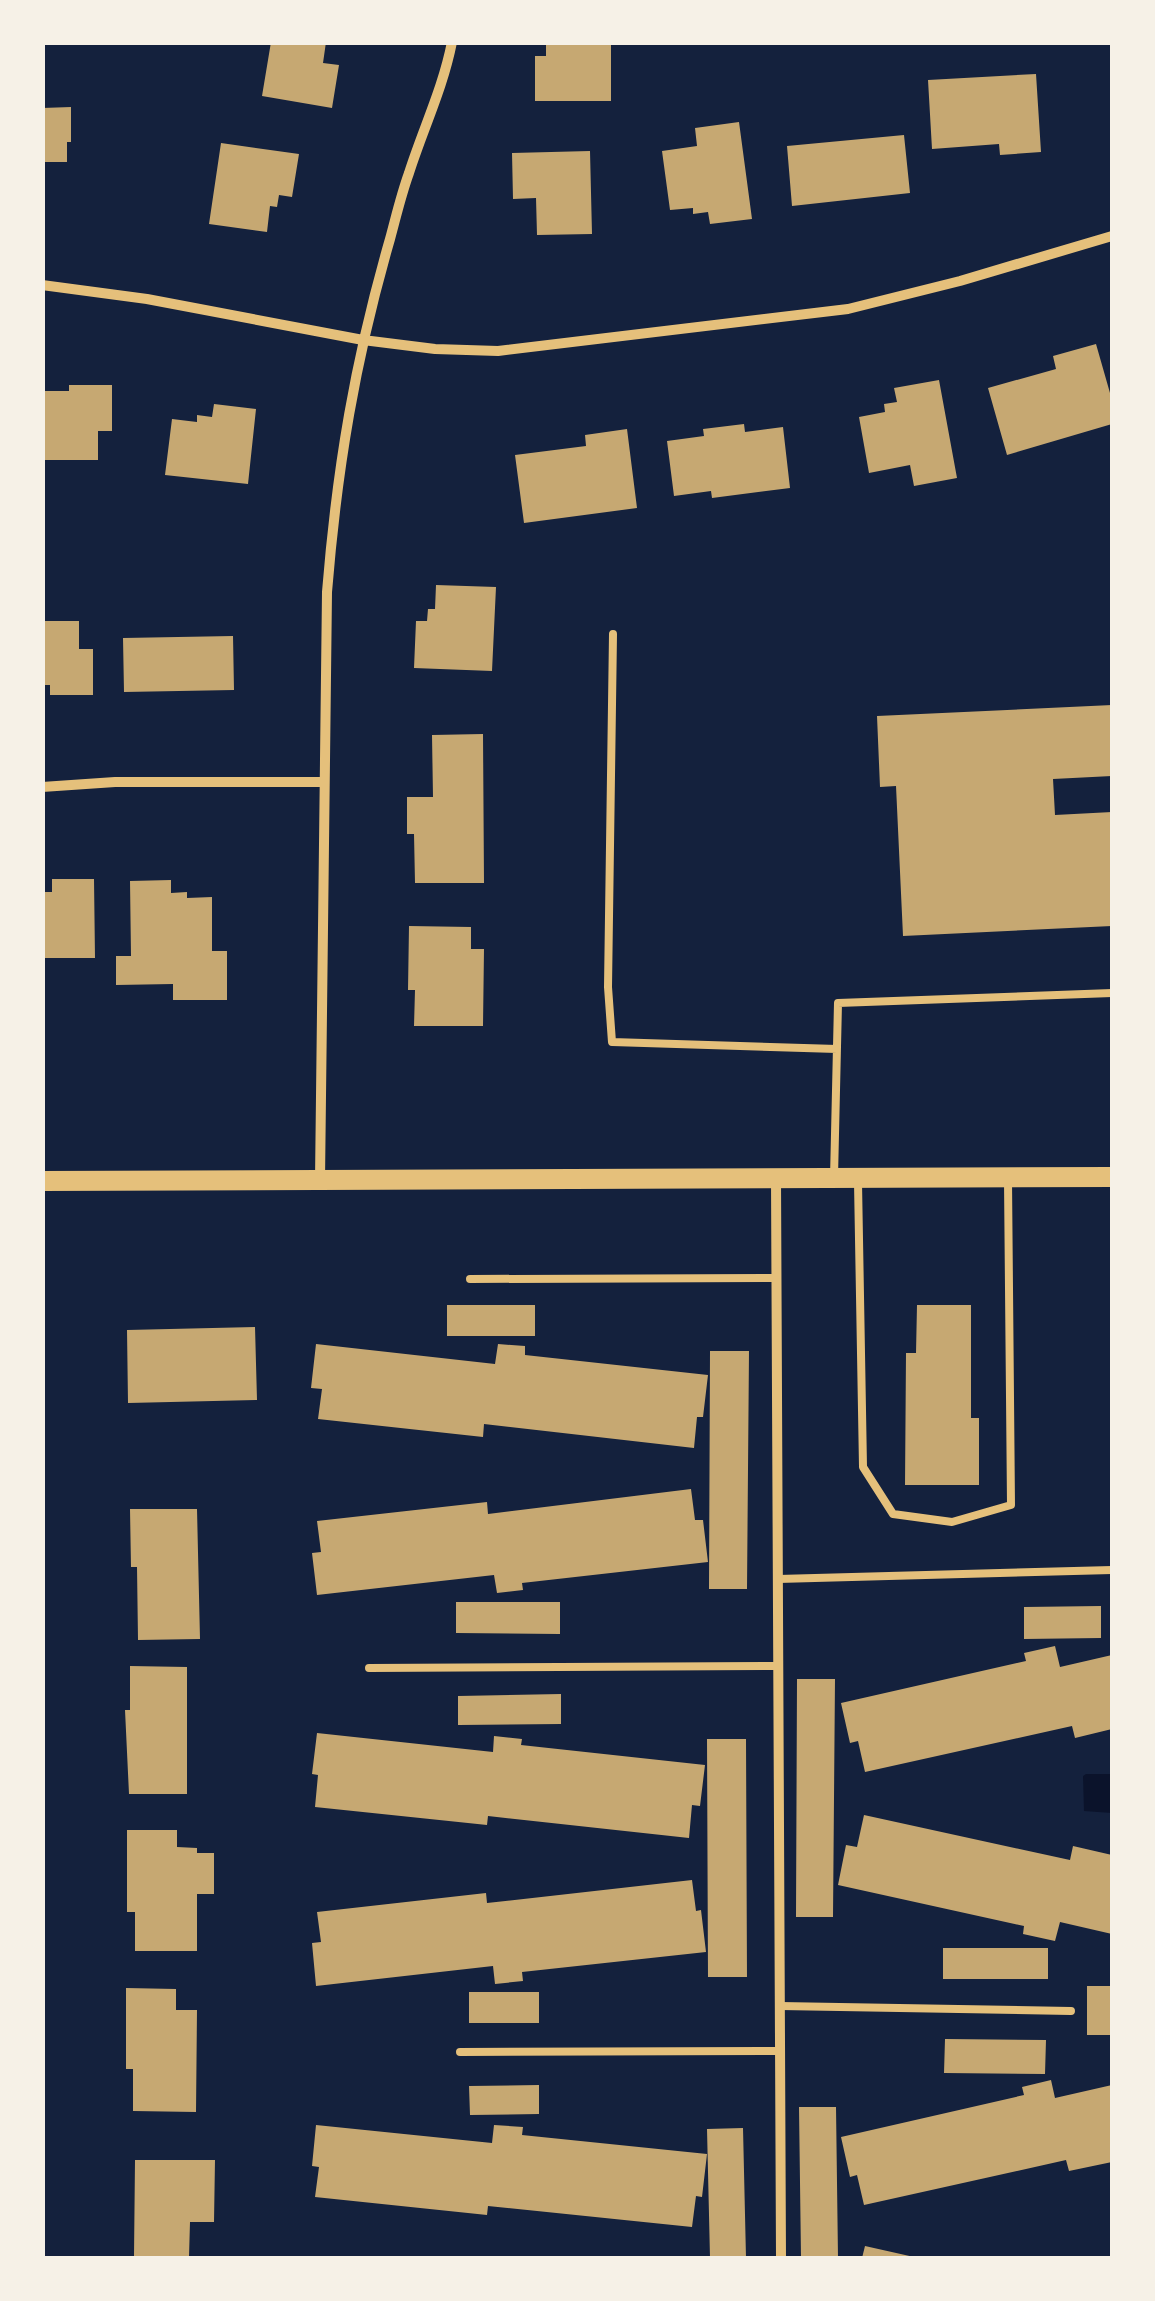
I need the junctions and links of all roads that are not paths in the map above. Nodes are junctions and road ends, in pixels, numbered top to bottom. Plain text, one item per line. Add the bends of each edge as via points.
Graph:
1 (452, 42) edge
2 (1112, 236) edge
3 (42, 285) edge
4 (363, 340) junction
5 (613, 634) dead end
6 (324, 782) junction
7 (42, 787) edge
8 (1112, 993) edge
9 (837, 1049) junction
10 (1008, 1177) junction
11 (1112, 1177) edge
12 (776, 1178) junction
13 (834, 1178) junction
14 (858, 1178) junction
15 (42, 1180) edge
16 (320, 1180) junction
17 (777, 1278) junction
18 (470, 1279) dead end
19 (1112, 1570) edge
20 (778, 1579) junction
21 (778, 1666) junction
22 (369, 1668) dead end
23 (780, 2006) junction
24 (1071, 2011) dead end
25 (780, 2051) junction
26 (460, 2052) dead end
27 (781, 2258) edge

1 - 4 street
2 - 4 street via 848,309 498,352
3 - 4 street
4 - 6 street via 334,502
5 - 9 lane via 612,1042
6 - 7 street
6 - 16 street
8 - 9 lane via 838,1003
9 - 13 lane
10 - 11 main road
10 - 14 main road
10 - 14 lane via 1012,1504 952,1522 893,1514 863,1468
12 - 13 main road
12 - 16 main road
12 - 17 street
13 - 14 main road
15 - 16 main road
17 - 18 lane
17 - 20 street
19 - 20 lane
20 - 21 street
21 - 22 lane
21 - 23 street
23 - 24 lane
23 - 25 street
25 - 26 lane
25 - 27 street

